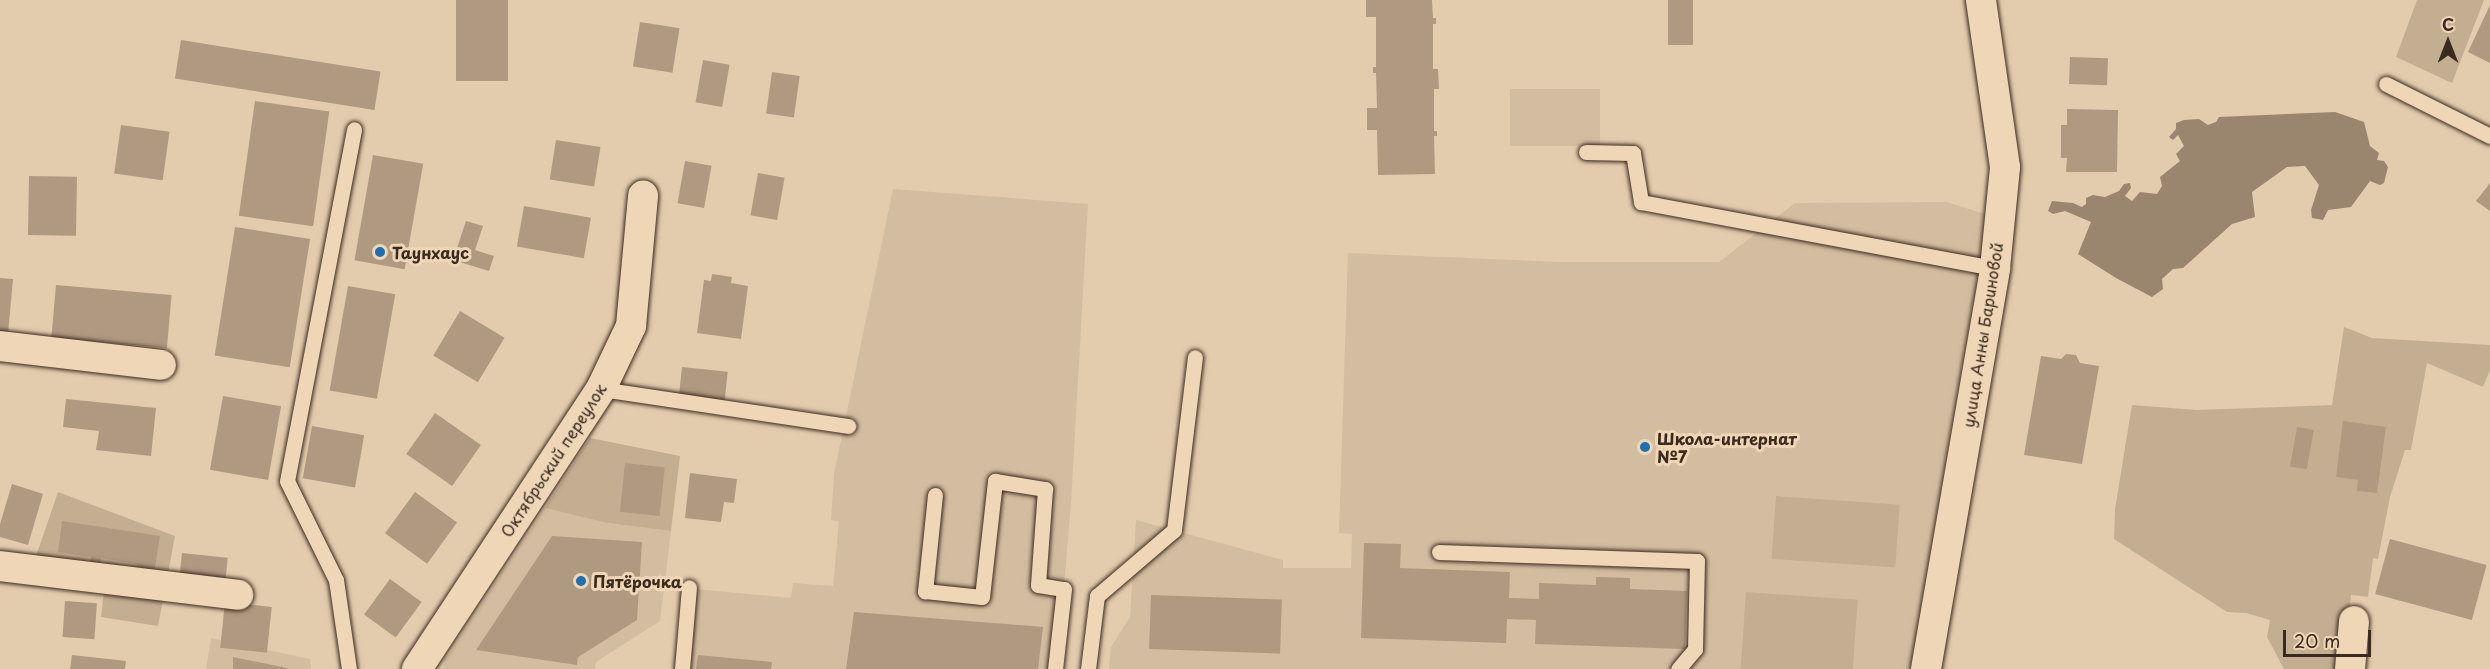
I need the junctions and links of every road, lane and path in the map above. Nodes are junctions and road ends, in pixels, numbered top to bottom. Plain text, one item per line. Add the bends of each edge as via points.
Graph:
1 (1981, 0) edge
2 (2386, 84) dead end
3 (354, 129) dead end
4 (2490, 136) edge
5 (1586, 152) dead end
6 (643, 196) dead end
7 (1995, 268) junction
8 (0, 346) edge
9 (1195, 357) dead end
10 (161, 365) dead end
11 (601, 389) junction
12 (848, 426) dead end
13 (935, 495) dead end
14 (1439, 552) dead end
15 (0, 566) edge
16 (689, 586) dead end
17 (237, 595) dead end
18 (2354, 621) dead end
19 (349, 669) edge
20 (417, 669) edge
21 (682, 669) edge
22 (1055, 669) edge
23 (1088, 669) edge
24 (1678, 669) edge
25 (1926, 669) edge
26 (2350, 669) edge

1 - 7 street, улица Анны Бариновой via 2005,167
2 - 4 lane
3 - 19 lane via 288,481 336,580
5 - 7 lane via 1633,153 1641,202
6 - 11 street, Октябрьский переулок via 631,326
7 - 25 street, улица Анны Бариновой
8 - 10 street
9 - 23 lane via 1174,530 1097,597
11 - 12 lane
11 - 20 street, Октябрьский переулок
13 - 22 lane via 925,591 982,597 996,481 1045,489 1038,585 1064,589
14 - 24 lane via 1697,561 1695,649
15 - 17 street
16 - 21 lane
18 - 26 street

